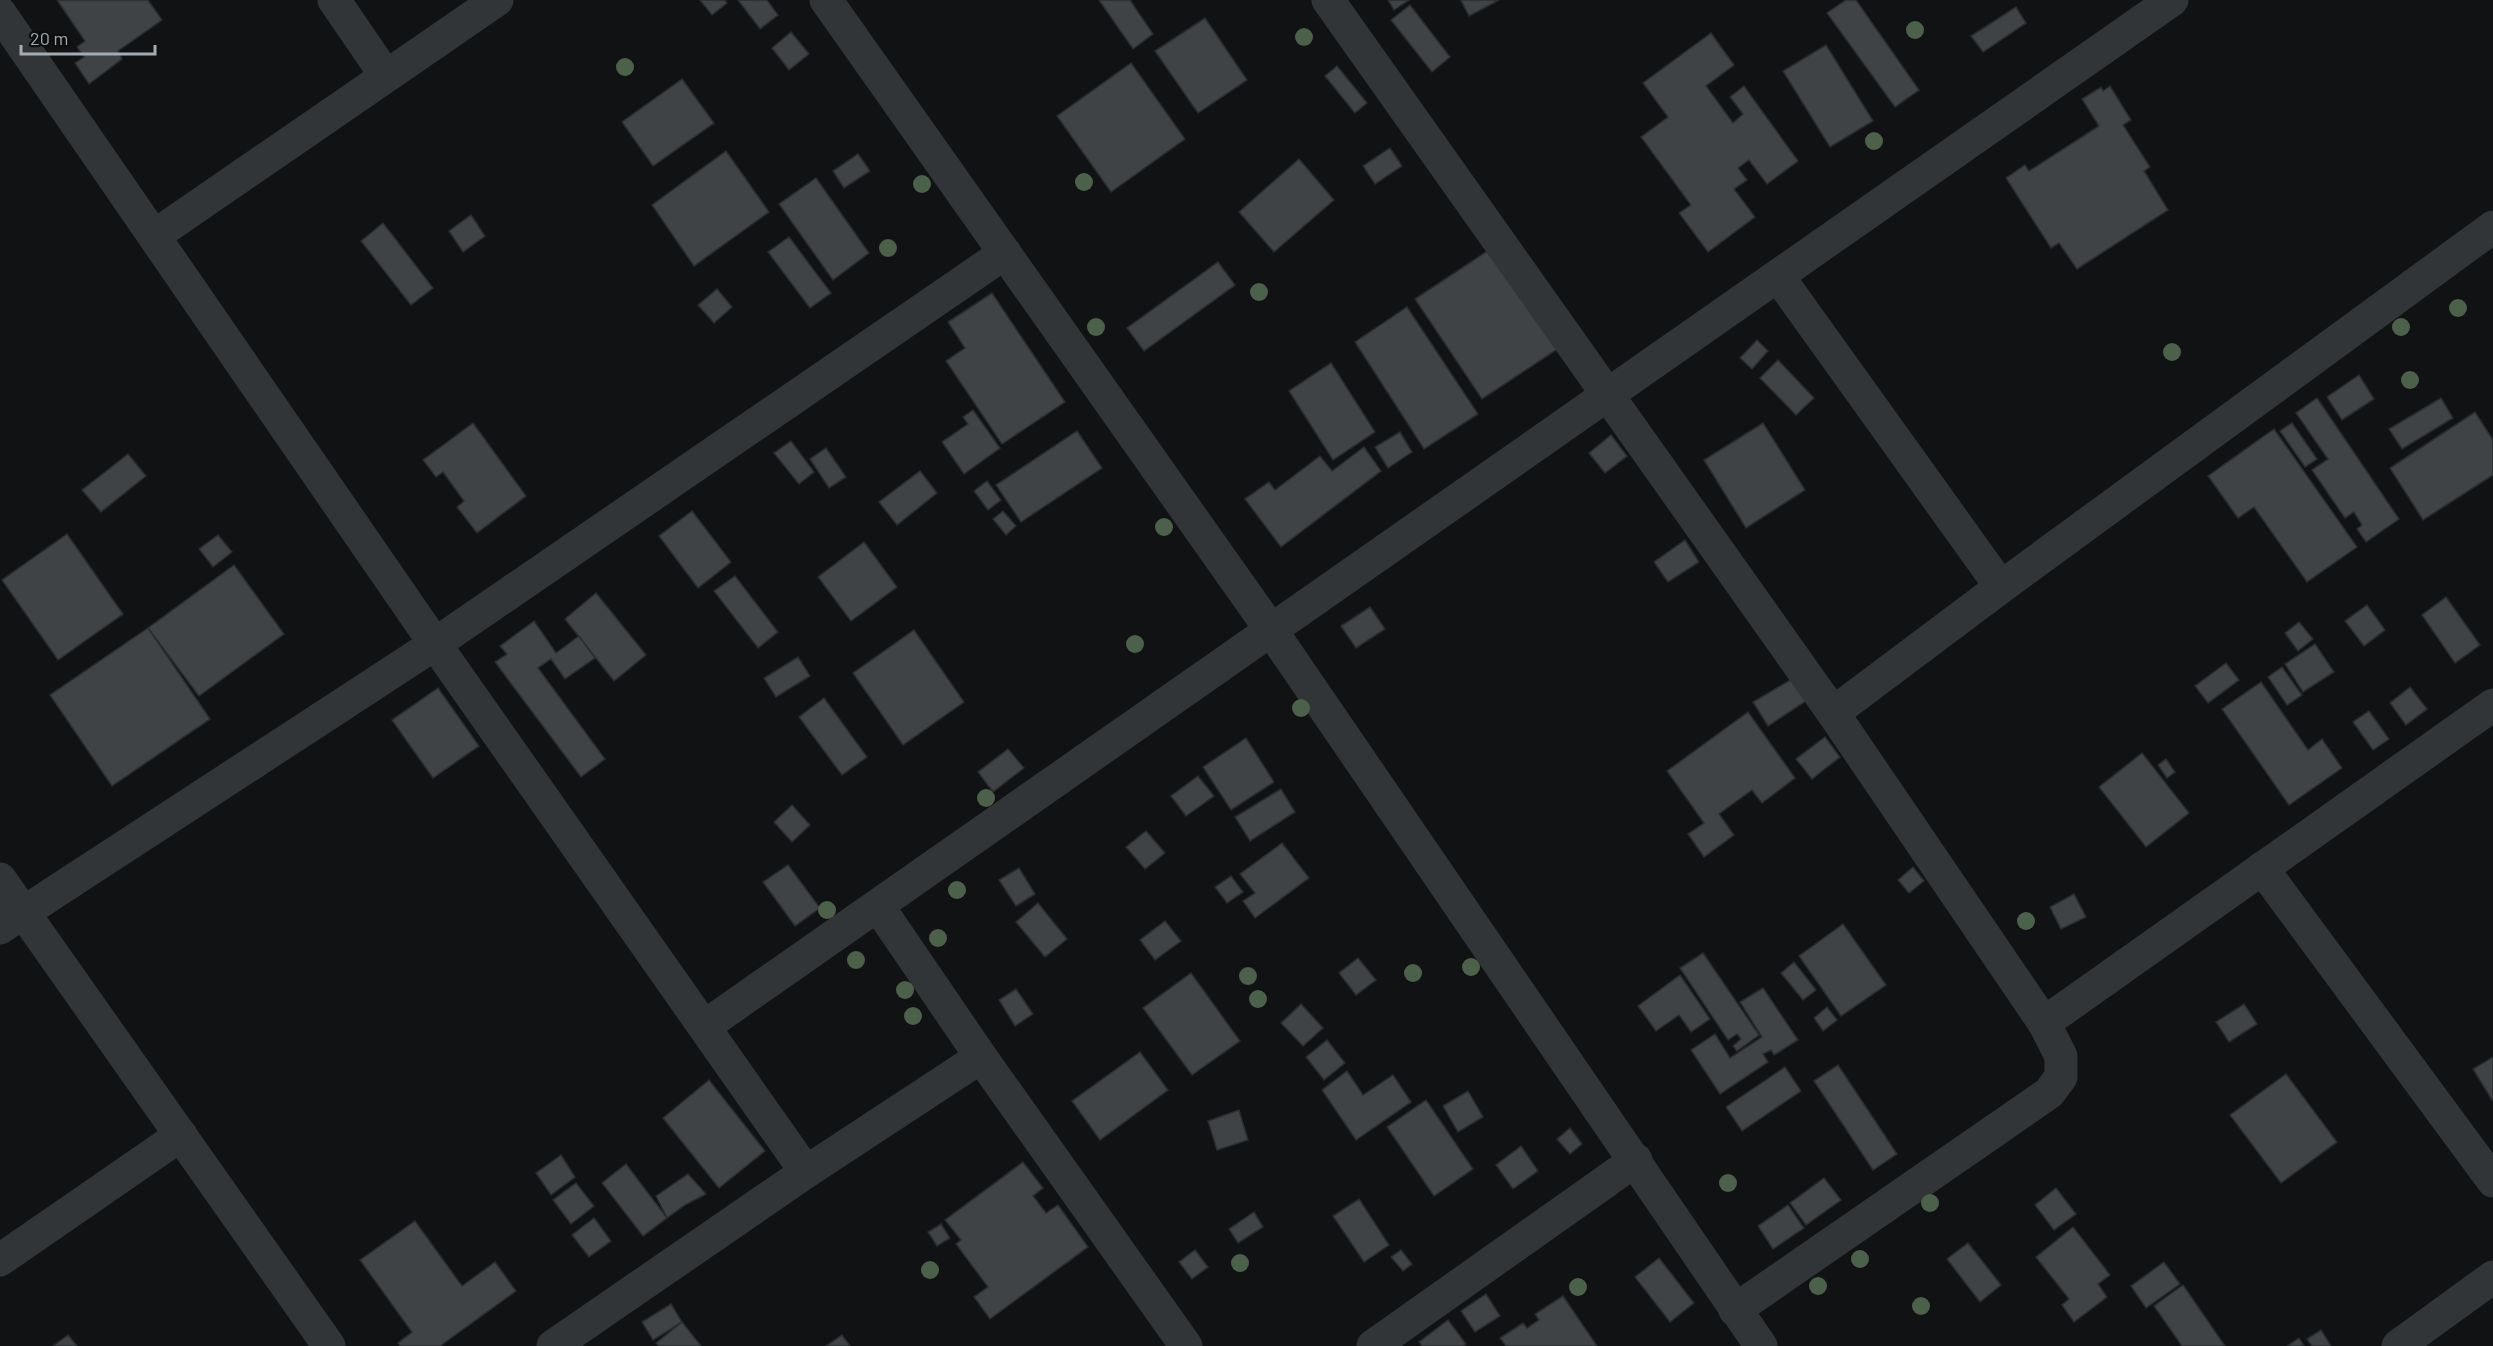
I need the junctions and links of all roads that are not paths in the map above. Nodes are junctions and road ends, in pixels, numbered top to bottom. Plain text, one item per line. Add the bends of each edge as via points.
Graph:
1 (334, 0) edge
2 (497, 0) edge
3 (826, 0) edge
4 (1328, 0) edge
5 (2172, 0) edge
6 (0, 13) edge
7 (386, 76) junction
8 (2493, 227) edge
9 (154, 236) junction
10 (1005, 253) junction
11 (1778, 276) junction
12 (1608, 394) junction
13 (2001, 587) junction
14 (1271, 630) junction
15 (435, 644) junction
16 (2493, 705) edge
17 (1833, 713) junction
18 (2262, 868) junction
19 (0, 879) edge
20 (878, 906) junction
21 (11, 920) edge
22 (2043, 1023) junction
23 (705, 1026) junction
24 (981, 1057) junction
25 (181, 1135) junction
26 (1636, 1160) junction
27 (806, 1172) junction
28 (2493, 1181) edge
29 (0, 1260) edge
30 (2493, 1277) edge
31 (1735, 1310) junction
32 (329, 1346) edge
33 (553, 1346) edge
34 (1186, 1346) edge
35 (1373, 1346) edge
36 (1761, 1346) edge
37 (2398, 1346) edge

1 - 7 street
2 - 7 street
3 - 10 street
4 - 12 street
5 - 11 street
6 - 9 street
7 - 9 street
8 - 13 street
9 - 15 street
10 - 14 street
10 - 15 street
11 - 12 street
11 - 13 street
12 - 14 street
12 - 17 street
13 - 17 street
14 - 20 street
14 - 26 street
15 - 21 street
15 - 23 street
16 - 18 street
17 - 22 street
18 - 22 street
18 - 28 street
19 - 21 street
20 - 23 street
20 - 24 street
21 - 25 street
22 - 31 street via 2061,1056 2061,1077 2049,1093
23 - 27 street
24 - 27 street
24 - 34 street
25 - 29 street
25 - 32 street
26 - 31 street
26 - 35 street
27 - 33 street
30 - 37 street
31 - 36 street

